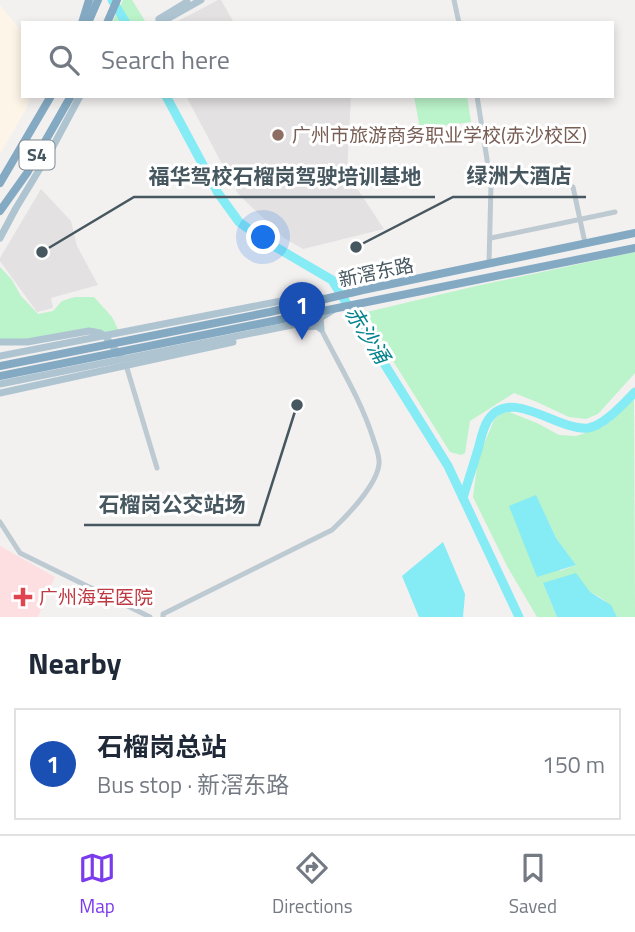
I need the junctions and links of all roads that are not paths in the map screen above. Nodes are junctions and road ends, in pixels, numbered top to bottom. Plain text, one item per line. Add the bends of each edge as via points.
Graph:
1 (89, 0) edge
2 (98, 0) edge
3 (117, 0) edge
4 (191, 0) edge
5 (201, 0) edge
6 (454, 0) edge
7 (83, 21) edge
8 (89, 21) edge
9 (108, 21) edge
10 (158, 21) edge
11 (161, 21) edge
12 (459, 21) edge
13 (50, 98) edge
14 (70, 98) edge
15 (79, 98) edge
16 (477, 98) edge
17 (0, 183) edge
18 (573, 187) dead end
19 (0, 211) edge
20 (615, 212) dead end
21 (580, 219) junction
22 (635, 233) edge
23 (0, 238) edge
24 (491, 239) junction
25 (585, 243) junction
26 (635, 248) edge
27 (489, 263) junction
28 (327, 299) junction
29 (335, 310) junction
30 (320, 318) junction
31 (216, 328) junction
32 (321, 329) junction
33 (126, 332) junction
34 (105, 336) junction
35 (86, 340) junction
36 (0, 342) edge
37 (0, 356) edge
38 (135, 357) junction
39 (124, 363) junction
40 (98, 365) junction
41 (0, 366) edge
42 (0, 376) edge
43 (0, 384) edge
44 (0, 393) edge
45 (157, 468) dead end
46 (0, 522) edge
47 (150, 617) edge
48 (163, 617) edge

1 - 7 highway
2 - 8 highway
3 - 9 highway
4 - 10 main road
5 - 11 main road
6 - 12 street
13 - 17 highway, S4
14 - 19 highway, S4
15 - 23 main road
16 - 24 street via 491,185
18 - 21 street
20 - 21 street
21 - 24 street
21 - 25 street
22 - 25 highway, 新滘东路
24 - 27 street
25 - 27 highway, 新滘东路
26 - 29 highway, 新滘东路
27 - 28 highway, 新滘东路
28 - 31 highway, 新滘东路
28 - 33 main road via 281,301
29 - 30 main road
29 - 31 highway, 新滘东路
30 - 32 main road
30 - 38 main road
31 - 41 highway, 新滘东路
31 - 42 highway, 新滘东路
32 - 39 main road via 306,326
32 - 48 street via 366,415 377,449 379,464 370,488 332,530
33 - 34 main road
33 - 38 main road via 118,346 125,355
34 - 35 main road
34 - 36 main road via 89,331
34 - 39 main road
35 - 37 main road
35 - 40 main road via 104,345 106,353
38 - 39 main road
39 - 40 main road
39 - 44 main road
39 - 45 street
40 - 43 main road
46 - 47 street via 20,554

